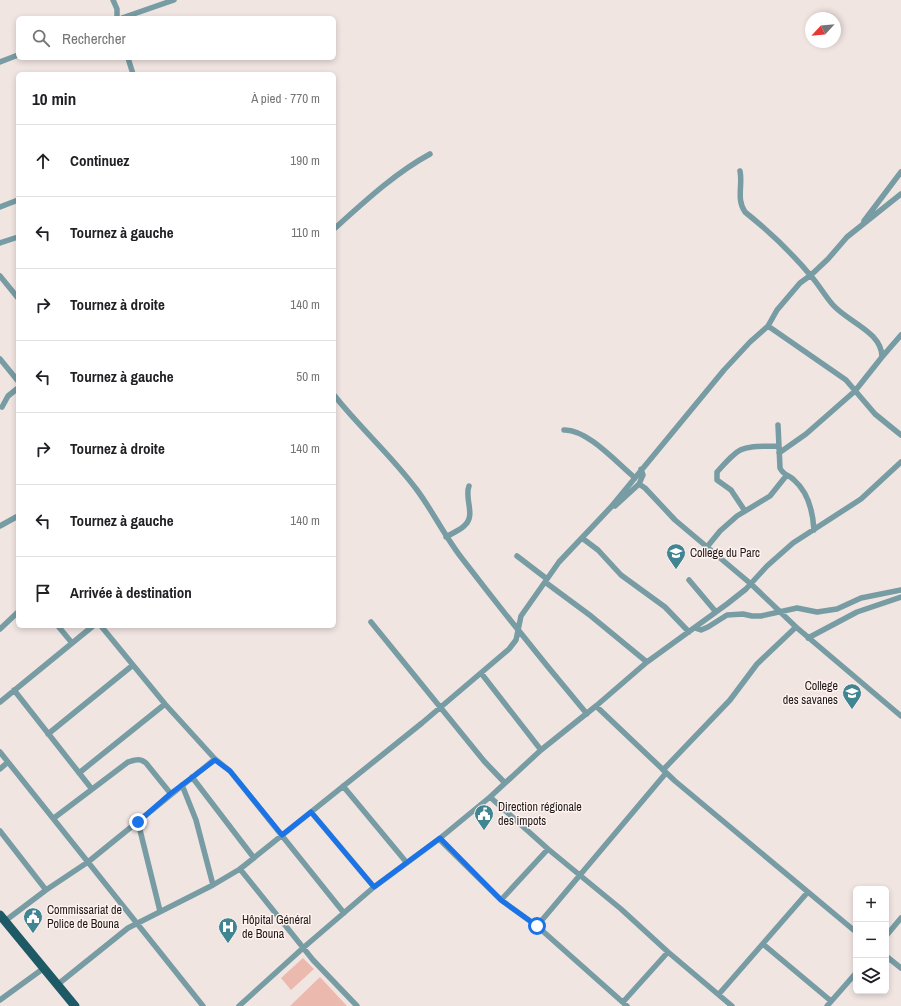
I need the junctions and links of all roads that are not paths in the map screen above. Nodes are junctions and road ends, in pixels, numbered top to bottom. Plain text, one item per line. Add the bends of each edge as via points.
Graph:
1 (113, 0) edge
2 (174, 0) edge
3 (117, 16) edge
4 (128, 16) edge
5 (16, 56) edge
6 (129, 60) edge
7 (0, 62) edge
8 (132, 72) edge
9 (430, 154) dead end
10 (740, 171) dead end
11 (901, 172) edge
12 (901, 194) edge
13 (16, 201) edge
14 (0, 207) edge
15 (862, 224) junction
16 (336, 227) edge
17 (16, 238) edge
18 (0, 243) edge
19 (811, 275) junction
20 (0, 276) edge
21 (16, 296) edge
22 (768, 326) junction
23 (901, 335) edge
24 (882, 357) junction
25 (0, 359) edge
26 (16, 379) edge
27 (16, 390) edge
28 (855, 391) junction
29 (336, 396) edge
30 (2, 407) dead end
31 (778, 425) dead end
32 (564, 430) dead end
33 (901, 435) edge
34 (778, 446) junction
35 (779, 453) junction
36 (901, 462) edge
37 (641, 469) junction
38 (786, 476) junction
39 (634, 478) junction
40 (639, 484) junction
41 (469, 486) dead end
42 (611, 507) junction
43 (745, 511) junction
44 (16, 517) edge
45 (0, 526) edge
46 (814, 530) junction
47 (446, 537) junction
48 (582, 538) junction
49 (707, 547) junction
50 (517, 556) dead end
51 (546, 580) junction
52 (689, 580) dead end
53 (751, 584) junction
54 (901, 590) edge
55 (901, 597) edge
56 (716, 612) junction
57 (780, 612) junction
58 (16, 614) edge
59 (371, 622) dead end
60 (796, 627) junction
61 (0, 628) edge
62 (60, 628) edge
63 (91, 628) edge
64 (103, 628) edge
65 (695, 628) junction
66 (518, 632) junction
67 (689, 632) junction
68 (808, 638) junction
69 (72, 643) junction
70 (647, 662) junction
71 (133, 665) junction
72 (481, 673) junction
73 (14, 690) junction
74 (0, 701) edge
75 (165, 704) junction
76 (439, 706) junction
77 (596, 706) junction
78 (587, 714) junction
79 (901, 716) edge
80 (48, 734) junction
81 (541, 750) junction
82 (0, 752) edge
83 (215, 760) junction
84 (8, 762) junction
85 (0, 770) edge
86 (664, 772) junction
87 (79, 773) junction
88 (192, 777) junction
89 (504, 782) junction
90 (182, 785) junction
91 (343, 786) junction
92 (91, 788) junction
93 (170, 794) junction
94 (490, 797) junction
95 (311, 812) junction
96 (54, 818) junction
97 (138, 822) junction
98 (0, 831) edge
99 (282, 835) junction
100 (440, 838) junction
101 (548, 850) junction
102 (254, 858) junction
103 (88, 862) junction
104 (407, 863) junction
105 (240, 869) junction
106 (580, 875) junction
107 (213, 885) junction
108 (374, 887) junction
109 (46, 890) junction
110 (807, 893) junction
111 (501, 900) junction
112 (160, 911) junction
113 (344, 913) junction
114 (3, 918) edge
115 (901, 918) edge
116 (138, 923) junction
117 (537, 926) junction
118 (853, 930) edge
119 (889, 932) edge
120 (763, 944) junction
121 (303, 948) junction
122 (668, 952) junction
123 (888, 958) edge
124 (44, 968) junction
125 (901, 968) edge
126 (853, 976) edge
127 (57, 985) junction
128 (718, 994) junction
129 (0, 1000) edge
130 (831, 1001) junction
131 (625, 1004) edge
132 (75, 1006) edge
133 (203, 1006) edge
134 (239, 1006) edge
135 (357, 1006) edge
136 (732, 1006) edge
137 (827, 1006) edge

1 - 3 street
2 - 4 street
5 - 7 street
6 - 8 street
9 - 16 street via 380,188
10 - 19 street via 740,206 784,245
11 - 15 street
12 - 15 street
13 - 14 street
15 - 19 street
17 - 18 street
19 - 22 street via 800,282 777,310
19 - 24 street via 834,306 878,342
20 - 21 street
22 - 28 street via 846,380
22 - 37 street via 724,370
23 - 24 street
24 - 28 street
25 - 26 street
27 - 30 street via 8,396
28 - 33 street via 875,414
28 - 35 street via 806,434
29 - 47 street via 401,469 418,491
31 - 34 street
32 - 39 street via 586,436
34 - 35 street
34 - 43 street via 744,447 736,451 717,472 717,480 731,490
35 - 38 street via 780,468
36 - 46 street via 861,499
37 - 39 street
37 - 40 street via 643,475
38 - 43 street via 770,496
38 - 46 street via 799,485 808,502
39 - 42 street
40 - 42 street
40 - 49 street
41 - 47 street via 467,492 471,515 466,525
42 - 48 street
43 - 49 street via 720,531
44 - 45 street
46 - 53 street via 793,543
47 - 66 street
48 - 51 street
48 - 67 street via 598,550 622,575 665,607
49 - 53 street
50 - 51 street
51 - 66 street via 521,616
51 - 70 street
52 - 56 street
53 - 56 street
53 - 57 street
54 - 57 street via 861,598 837,609 817,612 797,608
55 - 68 street via 857,612
56 - 65 street
57 - 60 street
57 - 65 street via 761,616 727,616 701,630
58 - 61 street
59 - 76 street
60 - 68 street
60 - 86 street via 757,664 730,700
62 - 69 street
63 - 69 street
64 - 71 street
65 - 67 street
66 - 72 street via 516,640 509,648
66 - 78 street
67 - 70 street
68 - 79 street
69 - 73 street
70 - 77 street
71 - 75 street
71 - 80 street
72 - 76 street
72 - 81 street
73 - 74 street
73 - 80 street
75 - 83 street
75 - 87 street
76 - 89 street
76 - 91 street
77 - 78 street
77 - 86 street
78 - 81 street
80 - 87 street
81 - 89 street
82 - 84 street
83 - 88 street
83 - 99 street via 230,771
84 - 85 street
84 - 96 street
86 - 106 street
86 - 110 street
87 - 92 street
88 - 90 street
88 - 102 street
89 - 94 street
90 - 93 street
90 - 107 street via 196,820
91 - 95 street
91 - 104 street
92 - 93 street via 128,762 139,759 150,766
92 - 96 street
93 - 97 street
94 - 100 street
94 - 101 street
95 - 99 street
95 - 108 street
96 - 103 street
97 - 103 street
97 - 112 street
98 - 109 street
99 - 102 street
99 - 113 street
100 - 104 street
100 - 111 street
101 - 106 street
101 - 111 street
102 - 105 street
103 - 109 street
103 - 116 street
104 - 108 street
105 - 107 street
105 - 121 street
106 - 117 street
106 - 122 street
107 - 112 street
108 - 113 street
109 - 114 street
110 - 118 street
110 - 120 street
111 - 117 street
112 - 116 street
113 - 121 street
114 - 124 main road
115 - 119 street
116 - 127 street via 128,928
116 - 133 street
117 - 131 street
120 - 128 street
120 - 130 street
121 - 134 street
121 - 135 street
122 - 128 street
122 - 131 street
123 - 125 street
124 - 127 main road
124 - 129 street
126 - 130 street
127 - 132 main road
128 - 136 street
130 - 137 street

